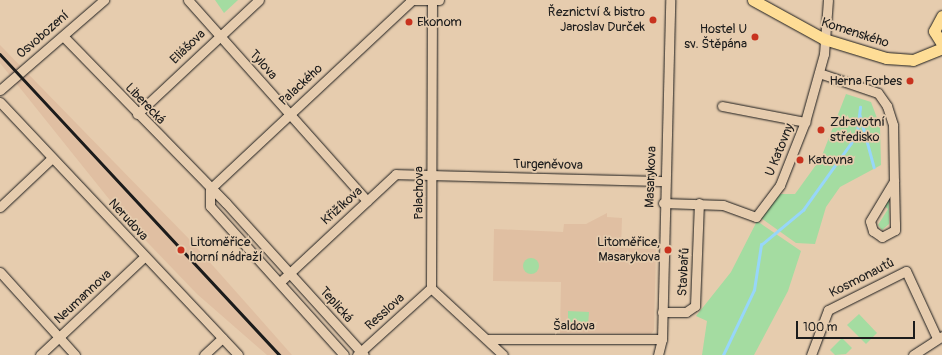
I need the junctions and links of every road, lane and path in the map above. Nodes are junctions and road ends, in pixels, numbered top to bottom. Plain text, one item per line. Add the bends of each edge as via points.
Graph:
1 (104, 0) edge
2 (188, 0) edge
3 (258, 0) edge
4 (434, 0) edge
5 (670, 0) edge
6 (753, 0) edge
7 (828, 0) edge
8 (410, 1) edge
9 (942, 16) edge
10 (219, 35) junction
11 (63, 36) junction
12 (824, 40) junction
13 (939, 41) edge
14 (942, 48) edge
15 (913, 59) junction
16 (819, 73) junction
17 (0, 90) edge
18 (0, 102) edge
19 (722, 106) dead end
20 (137, 114) junction
21 (290, 114) junction
22 (805, 122) junction
23 (52, 158) junction
24 (432, 175) junction
25 (664, 181) junction
26 (894, 181) junction
27 (210, 189) junction
28 (368, 201) junction
29 (663, 203) junction
30 (699, 203) junction
31 (0, 207) edge
32 (144, 257) junction
33 (290, 271) junction
34 (0, 272) edge
35 (280, 282) junction
36 (431, 288) junction
37 (662, 312) junction
38 (60, 337) junction
39 (939, 337) edge
40 (222, 338) junction
41 (487, 339) junction
42 (662, 339) junction
43 (360, 354) edge
44 (40, 355) edge
45 (75, 355) edge
46 (204, 355) edge
47 (238, 355) edge
48 (344, 355) edge
49 (503, 355) edge
50 (658, 355) edge
51 (811, 355) edge
52 (913, 355) edge

1 - 11 street, Osvobození
2 - 10 street, Tylova
3 - 10 street, Eliášova
4 - 8 street
4 - 24 street, Palachova
5 - 25 street, Masarykova
6 - 12 main road, Komenského
7 - 12 street, U Katovny
8 - 21 street, Palackého
9 - 13 main road via 935,24
10 - 20 street, Eliášova
10 - 21 street, Tylova
11 - 17 street, Osvobození
11 - 20 street, Liberecká
12 - 15 main road, Komenského via 886,58
12 - 16 street, U Katovny
13 - 15 main road
14 - 15 main road
16 - 22 street, U Katovny
16 - 26 street via 878,94 887,106 893,125
18 - 23 street, Nerudova
19 - 22 street
20 - 27 street, Liberecká
21 - 27 street, Palackého
21 - 28 street, Tylova
22 - 30 street, U Katovny via 780,185 756,217 723,205
23 - 31 street
23 - 32 street, Nerudova
24 - 25 street, Turgeněvova
24 - 28 street, Křižíkova via 396,174
24 - 36 street, Palachova
25 - 29 street, Masarykova
26 - 26 street via 870,221 873,231 882,237 895,230
27 - 33 street, Liberecká
27 - 35 street via 210,206
28 - 33 street, Křižíkova
29 - 30 street, U Katovny
29 - 37 street, Masarykova
30 - 37 street, Stavbařů via 695,306 686,312
32 - 38 street, Neumannova
32 - 40 street, Nerudova
33 - 35 street, Křižíkova
33 - 43 street, Teplická
34 - 38 street
35 - 48 street, Teplická
36 - 41 street
36 - 43 street, Resslova
37 - 42 street, Masarykova
38 - 44 street, Neumannova
38 - 45 street
39 - 51 street, Kosmonautů via 906,271 828,310
39 - 52 street
40 - 46 street
40 - 47 street, Nerudova
41 - 42 street, Šaldova
41 - 49 street
42 - 50 street, Masarykova

